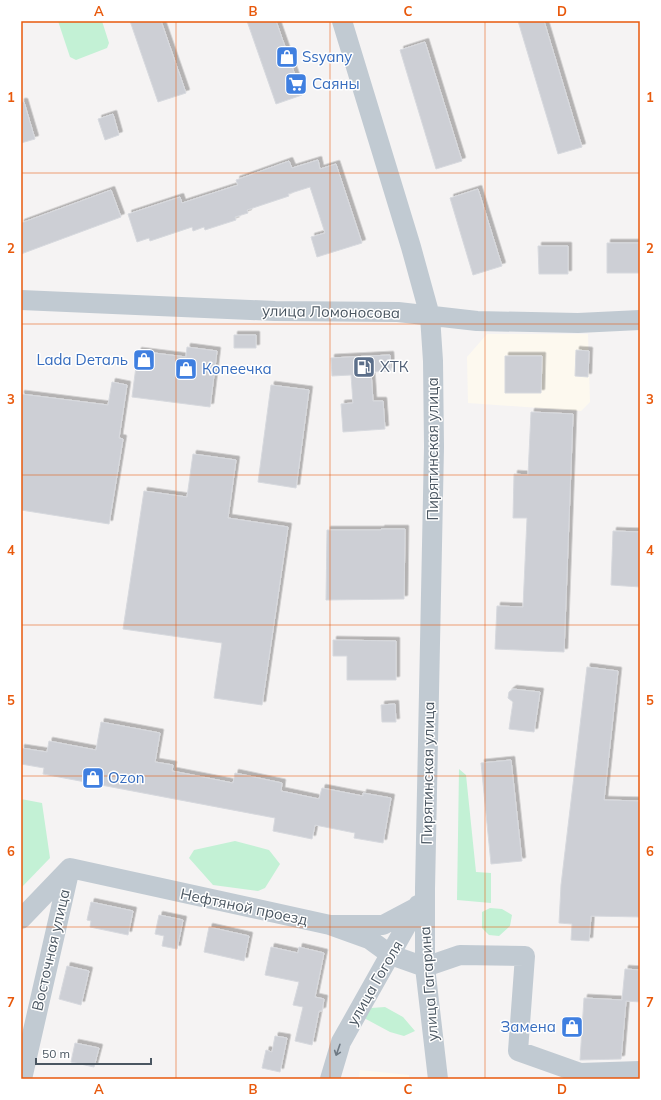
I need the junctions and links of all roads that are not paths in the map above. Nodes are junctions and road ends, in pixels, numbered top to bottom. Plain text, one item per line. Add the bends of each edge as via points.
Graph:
1 (342, 21) edge
2 (21, 300) edge
3 (430, 316) junction
4 (640, 320) edge
5 (70, 868) junction
6 (425, 889) junction
7 (417, 907) junction
8 (21, 919) edge
9 (330, 925) junction
10 (391, 954) junction
11 (426, 967) junction
12 (640, 1071) edge
13 (22, 1079) edge
14 (330, 1079) edge
15 (438, 1079) edge

1 - 3 street, Пирятинская улица
2 - 3 street, улица Ломоносова via 275,311 398,312
3 - 4 street, улица Ломоносова via 477,321 578,323
3 - 6 street, Пирятинская улица via 434,361 434,447
5 - 8 street
5 - 9 street, Нефтяной проезд
5 - 13 street, Восточная улица
6 - 7 street, улица Гоголя
6 - 11 street, улица Гагарина
7 - 9 street, Нефтяной проезд via 383,925
7 - 10 street, улица Гоголя
9 - 10 street via 369,939
10 - 11 street
10 -> 14 street, улица Гоголя via 341,1042
11 - 12 street via 460,955 525,956 518,1051 580,1073
11 - 15 street, улица Гагарина

